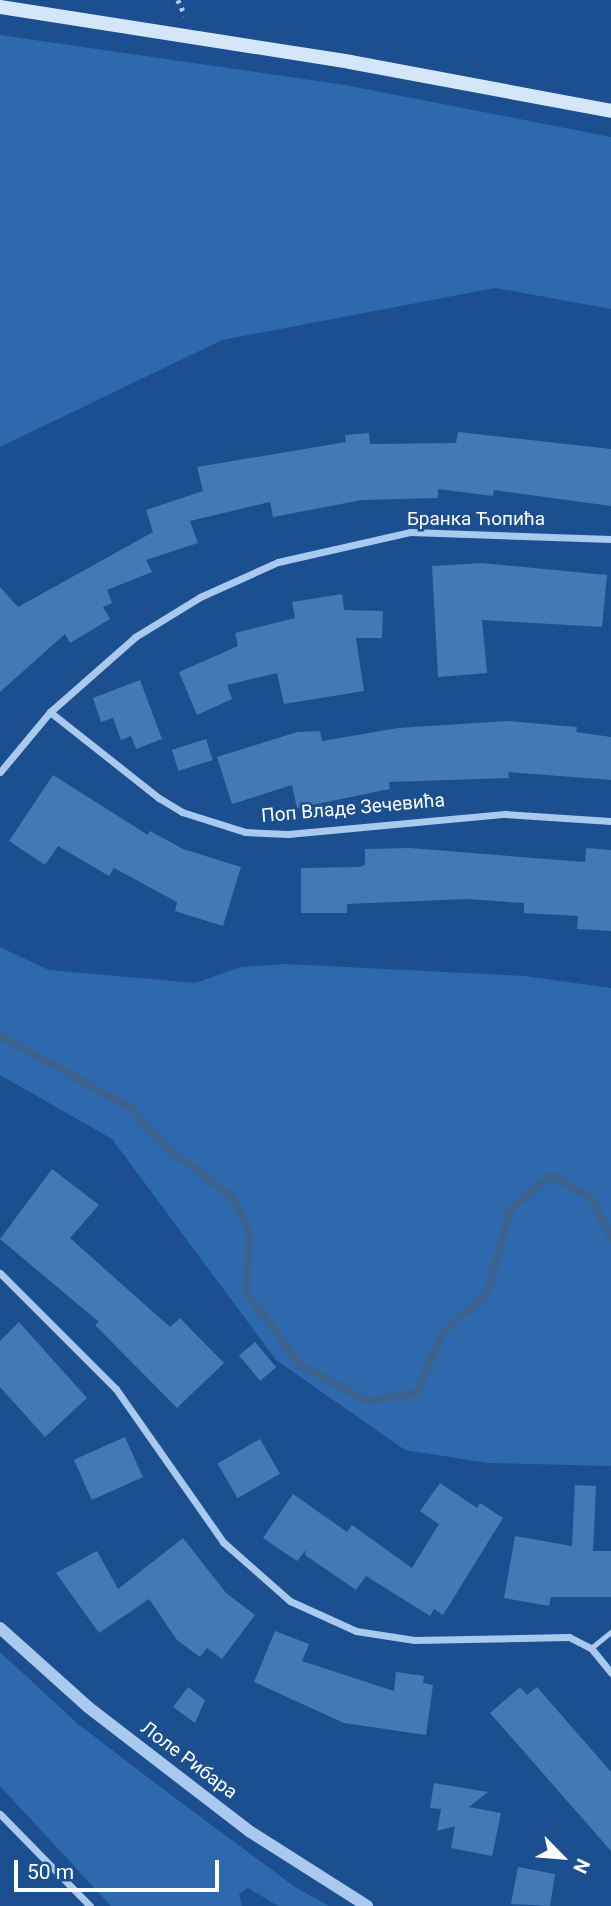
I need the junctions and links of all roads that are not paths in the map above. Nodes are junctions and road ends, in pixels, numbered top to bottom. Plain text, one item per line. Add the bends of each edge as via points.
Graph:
1 (0, 7) edge
2 (611, 111) edge
3 (611, 539) edge
4 (50, 712) junction
5 (0, 772) edge
6 (611, 821) edge
7 (0, 1273) edge
8 (0, 1628) edge
9 (611, 1632) edge
10 (592, 1648) junction
11 (611, 1673) edge
12 (0, 1814) edge
13 (90, 1906) edge
14 (367, 1906) edge

1 - 2 main road via 350,62
3 - 4 street, Бранка Ћопића via 410,532 278,562 200,597 135,637
4 - 5 street, Бранка Ћопића
4 - 6 street, Поп Владе Зечевића via 159,798 192,816 245,832 288,834 505,814
7 - 10 street via 116,1389 223,1542 290,1601 330,1622 387,1637 446,1644 569,1637
8 - 14 street, Лоле Рибара via 88,1707 249,1831
9 - 10 lane
10 - 11 street
12 - 13 street

